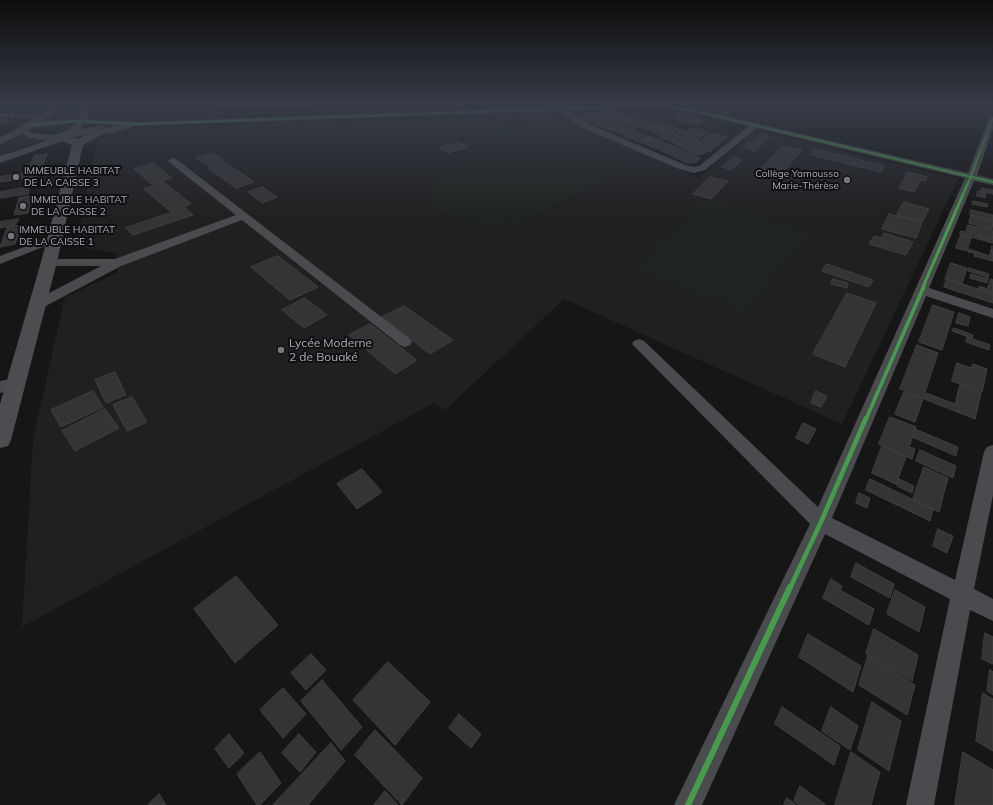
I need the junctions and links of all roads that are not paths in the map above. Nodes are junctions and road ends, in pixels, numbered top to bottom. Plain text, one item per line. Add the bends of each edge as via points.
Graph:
1 (50, 142) edge
2 (74, 142) edge
3 (81, 142) edge
4 (622, 142) edge
5 (735, 142) edge
6 (824, 142) edge
7 (989, 142) edge
8 (78, 143) junction
9 (0, 160) edge
10 (173, 162) dead end
11 (971, 177) junction
12 (993, 182) edge
13 (244, 216) junction
14 (54, 239) junction
15 (0, 260) edge
16 (49, 262) junction
17 (117, 263) junction
18 (922, 290) junction
19 (37, 305) junction
20 (993, 314) edge
21 (404, 342) dead end
22 (639, 344) dead end
23 (17, 383) junction
24 (0, 387) edge
25 (0, 440) edge
26 (993, 452) edge
27 (821, 522) junction
28 (962, 595) junction
29 (993, 610) edge
30 (688, 805) edge
31 (920, 805) edge

1 - 9 main road
2 - 8 main road
3 - 8 main road
4 - 5 street via 694,170 702,168
6 - 11 street
7 - 11 street
8 - 14 main road
10 - 13 street
11 - 12 street
11 - 18 street
13 - 17 street
13 - 21 street
14 - 15 street
14 - 16 main road
16 - 17 street
16 - 19 main road
17 - 19 street
18 - 20 street
18 - 27 street
19 - 23 main road
22 - 27 street
23 - 24 street
23 - 25 main road
26 - 28 street
27 - 28 street
27 - 30 street
28 - 29 street
28 - 31 street

